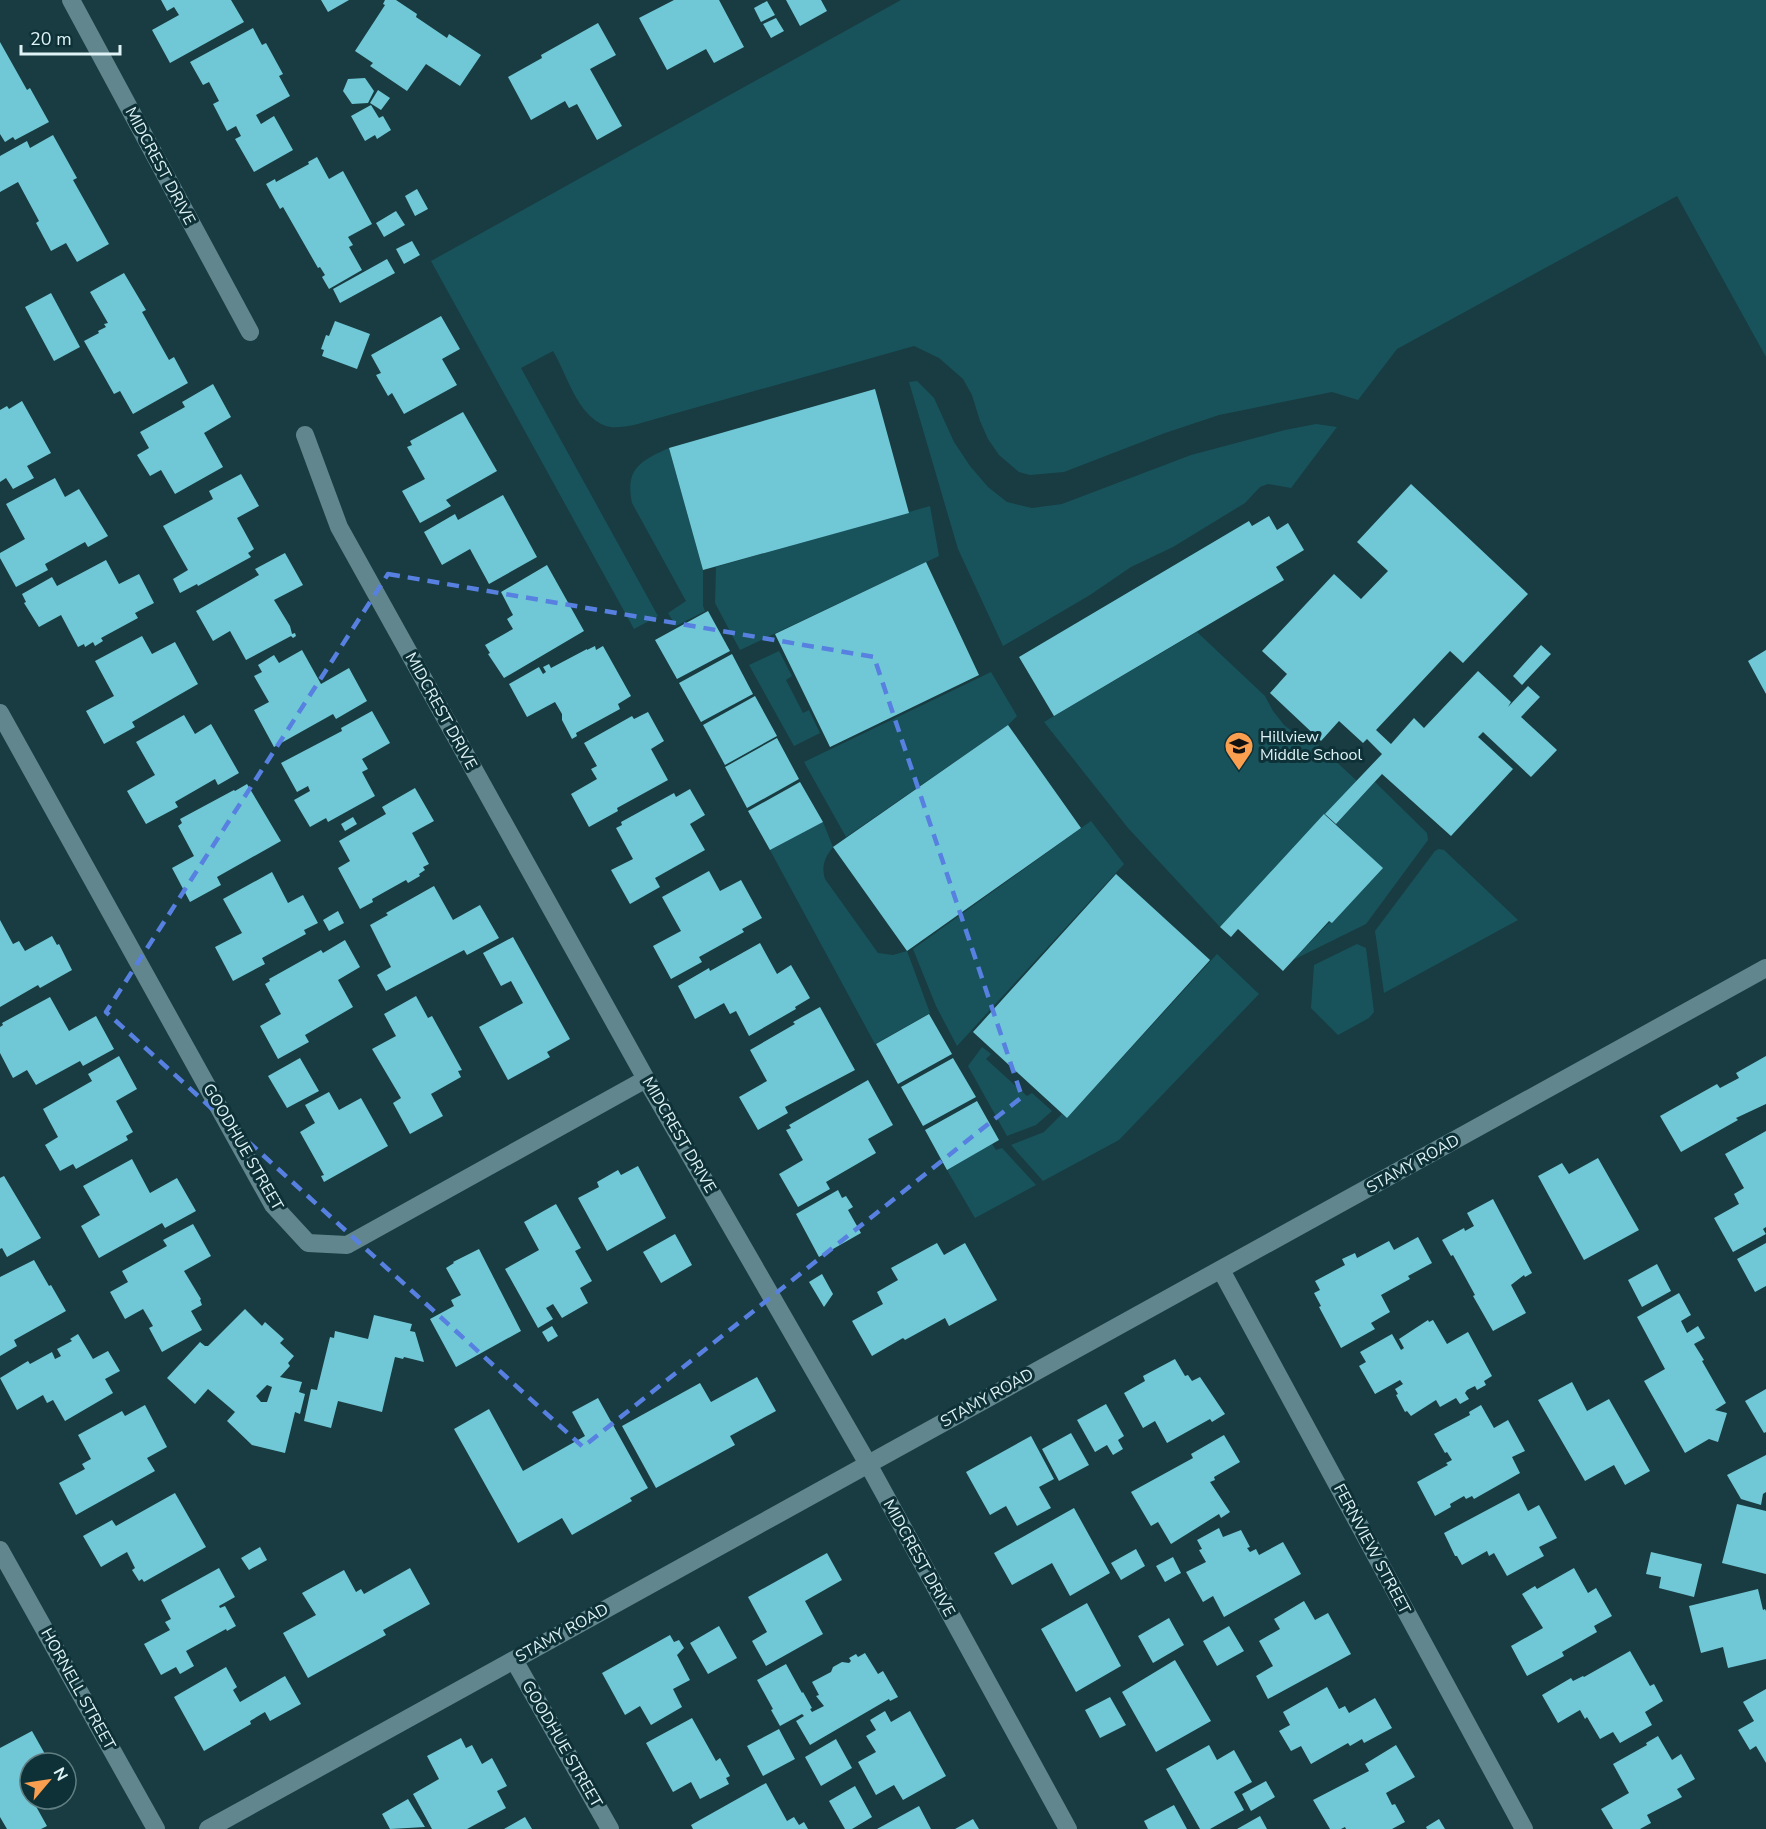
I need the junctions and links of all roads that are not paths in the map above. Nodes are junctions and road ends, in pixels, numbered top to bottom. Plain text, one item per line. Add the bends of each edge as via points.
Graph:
1 (71, 0) edge
2 (250, 333) dead end
3 (305, 435) dead end
4 (0, 713) edge
5 (1766, 968) edge
6 (646, 1078) junction
7 (1221, 1270) junction
8 (868, 1464) junction
9 (0, 1550) edge
10 (514, 1660) junction
11 (156, 1829) edge
12 (208, 1829) edge
13 (610, 1829) edge
14 (1068, 1829) edge
15 (1524, 1829) edge

1 - 2 street, MIDCREST DRIVE
3 - 6 street, MIDCREST DRIVE via 339,527
4 - 6 street, GOODHUE STREET via 273,1205 308,1243 347,1245
5 - 7 street, STAMY ROAD
6 - 8 street, MIDCREST DRIVE
7 - 8 street, STAMY ROAD
7 - 15 street, FERNVIEW STREET
8 - 10 street, STAMY ROAD
8 - 14 street, MIDCREST DRIVE
9 - 11 street, HORNELL STREET
10 - 12 street, STAMY ROAD
10 - 13 street, GOODHUE STREET

